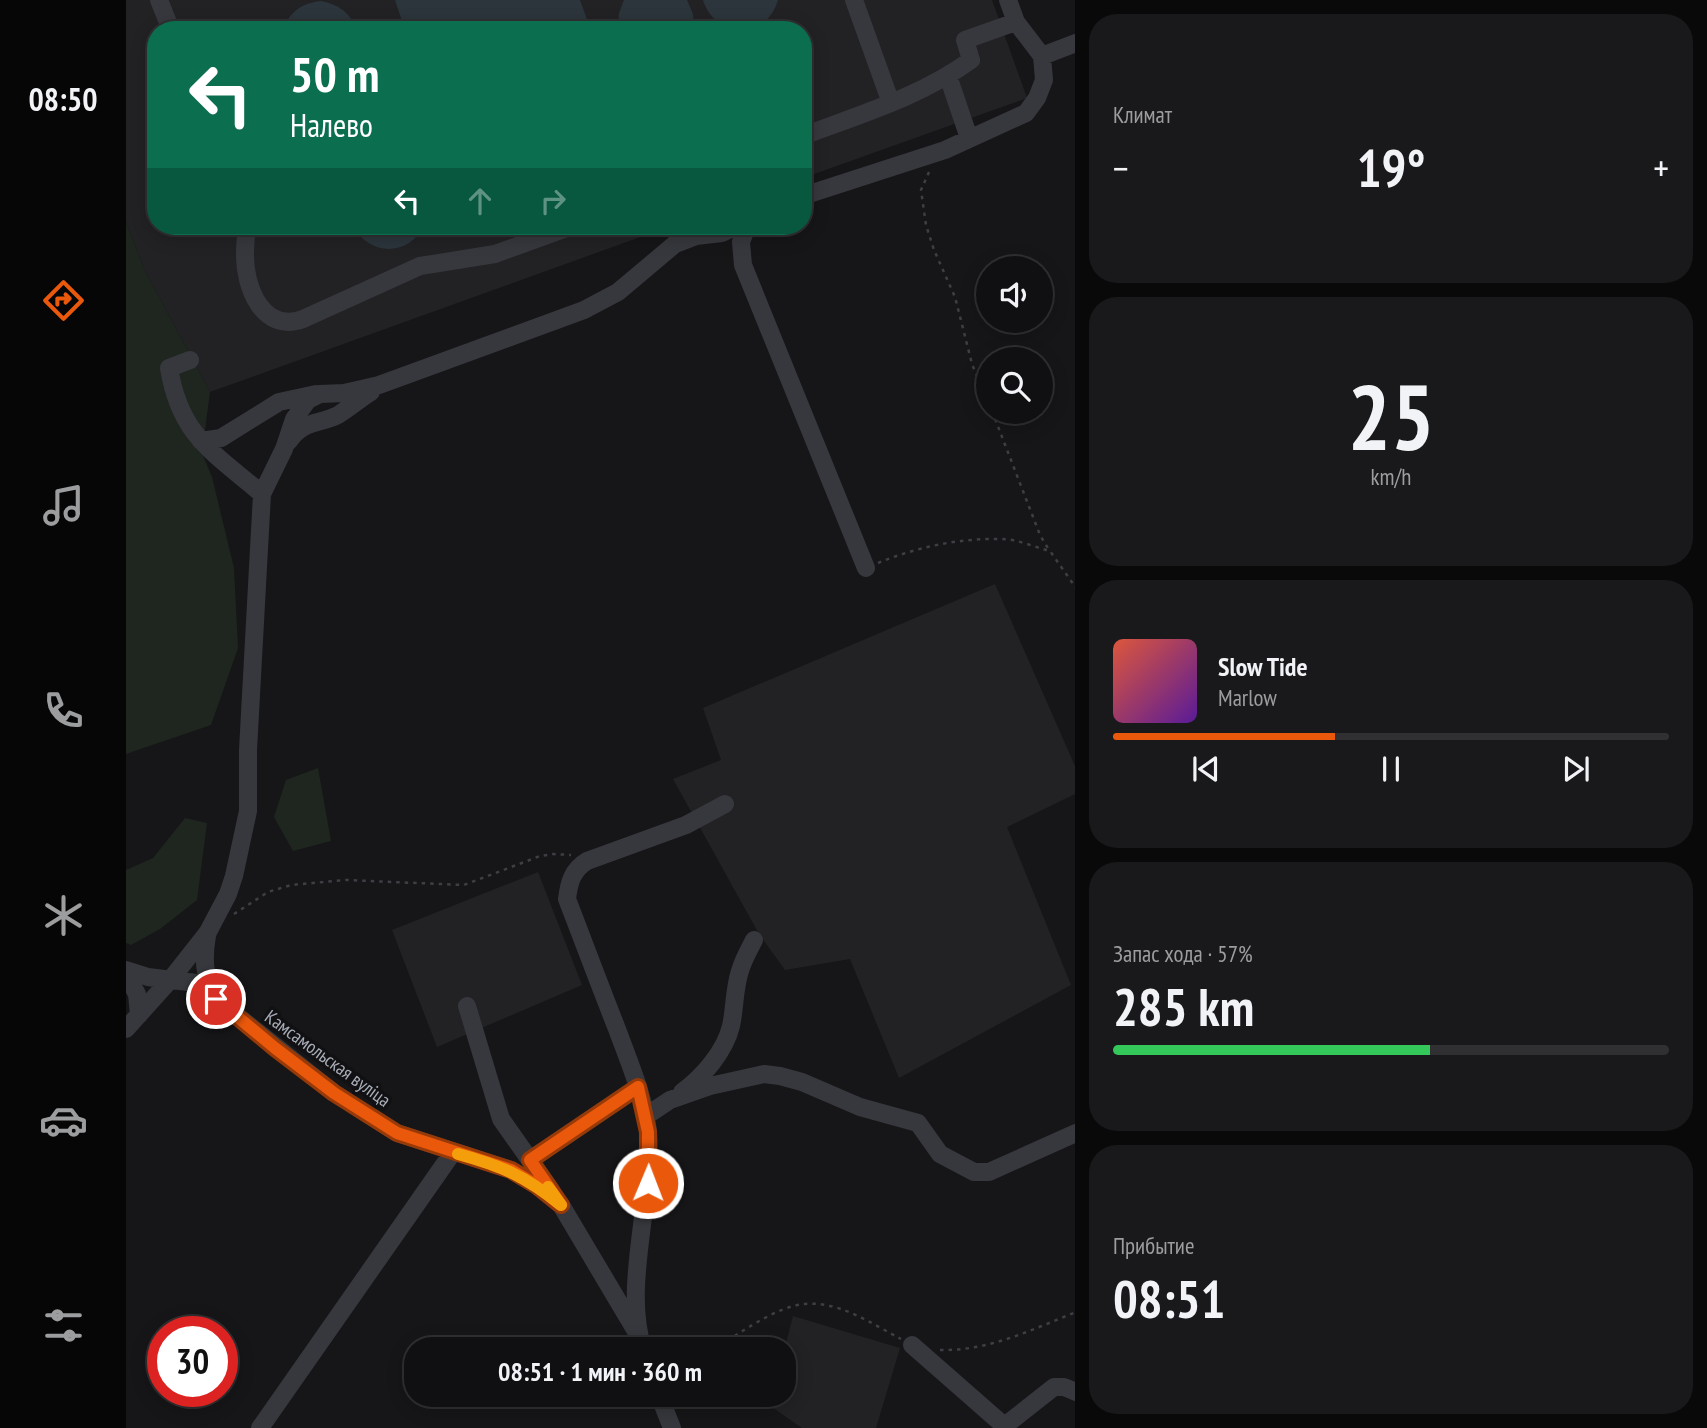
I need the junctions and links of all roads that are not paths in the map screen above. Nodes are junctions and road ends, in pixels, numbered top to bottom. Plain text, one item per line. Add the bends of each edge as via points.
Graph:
1 (159, 0) edge
2 (854, 0) edge
3 (1008, 0) edge
4 (167, 21) edge
5 (1016, 22) junction
6 (1075, 43) edge
7 (1042, 56) junction
8 (948, 76) junction
9 (891, 103) junction
10 (812, 133) edge
11 (969, 138) junction
12 (812, 193) edge
13 (247, 235) edge
14 (547, 235) edge
15 (705, 235) edge
16 (744, 235) edge
17 (190, 360) dead end
18 (379, 386) junction
19 (320, 394) junction
20 (201, 441) junction
21 (284, 449) junction
22 (262, 494) junction
23 (866, 568) road end
24 (725, 804) dead end
25 (208, 932) junction
26 (754, 940) dead end
27 (126, 972) edge
28 (171, 979) junction
29 (216, 999) junction
30 (467, 1006) dead end
31 (139, 1014) junction
32 (126, 1028) edge
33 (638, 1087) junction
34 (670, 1100) junction
35 (646, 1116) junction
36 (1075, 1133) edge
37 (453, 1152) junction
38 (530, 1160) junction
39 (561, 1205) junction
40 (638, 1337) edge
41 (641, 1337) edge
42 (912, 1346) road end
43 (1075, 1392) edge
44 (664, 1407) edge
45 (260, 1428) edge
46 (672, 1428) edge

1 - 4 street
2 - 9 street
3 - 5 street
5 - 7 street
5 - 8 street via 965,40 971,60
6 - 7 street
7 - 11 street via 1044,80 1026,113
8 - 9 street
8 - 11 street
9 - 10 street
11 - 12 street
13 - 14 street via 246,265 258,304 284,323 303,319 420,266 495,254
15 - 18 street via 675,244 618,292 583,310
16 - 23 street via 743,265
17 - 20 street via 169,368 180,412
18 - 19 street
18 - 21 street via 334,417 305,425
19 - 20 street via 279,402 221,438
19 - 21 street via 294,419
20 - 22 street
21 - 22 street
22 - 25 street via 248,811 231,886
24 - 33 street, Камсамольская вуліца via 686,825 587,861 569,884 567,899
25 - 28 street
25 - 29 street via 205,966
26 - 34 street via 740,971 731,1026 718,1054
27 - 28 street, Камсамольская вуліца
27 - 31 street via 137,994
28 - 29 street, Камсамольская вуліца via 196,983
28 - 31 street
29 - 37 street, Камсамольская вуліца via 334,1093 397,1133
30 - 38 street via 501,1119
31 - 32 street
33 - 35 street, Камсамольская вуліца
33 - 38 street
34 - 35 street
34 - 36 street via 749,1077 780,1076 860,1107 918,1123 940,1154 974,1171 989,1172
35 - 41 street, Камсамольская вуліца via 648,1183 637,1283
37 - 39 street, Камсамольская вуліца via 511,1170
37 - 45 street
38 - 39 street
39 - 40 street, Камсамольская вуліца
42 - 43 street via 1001,1423 1054,1387
44 - 46 street

